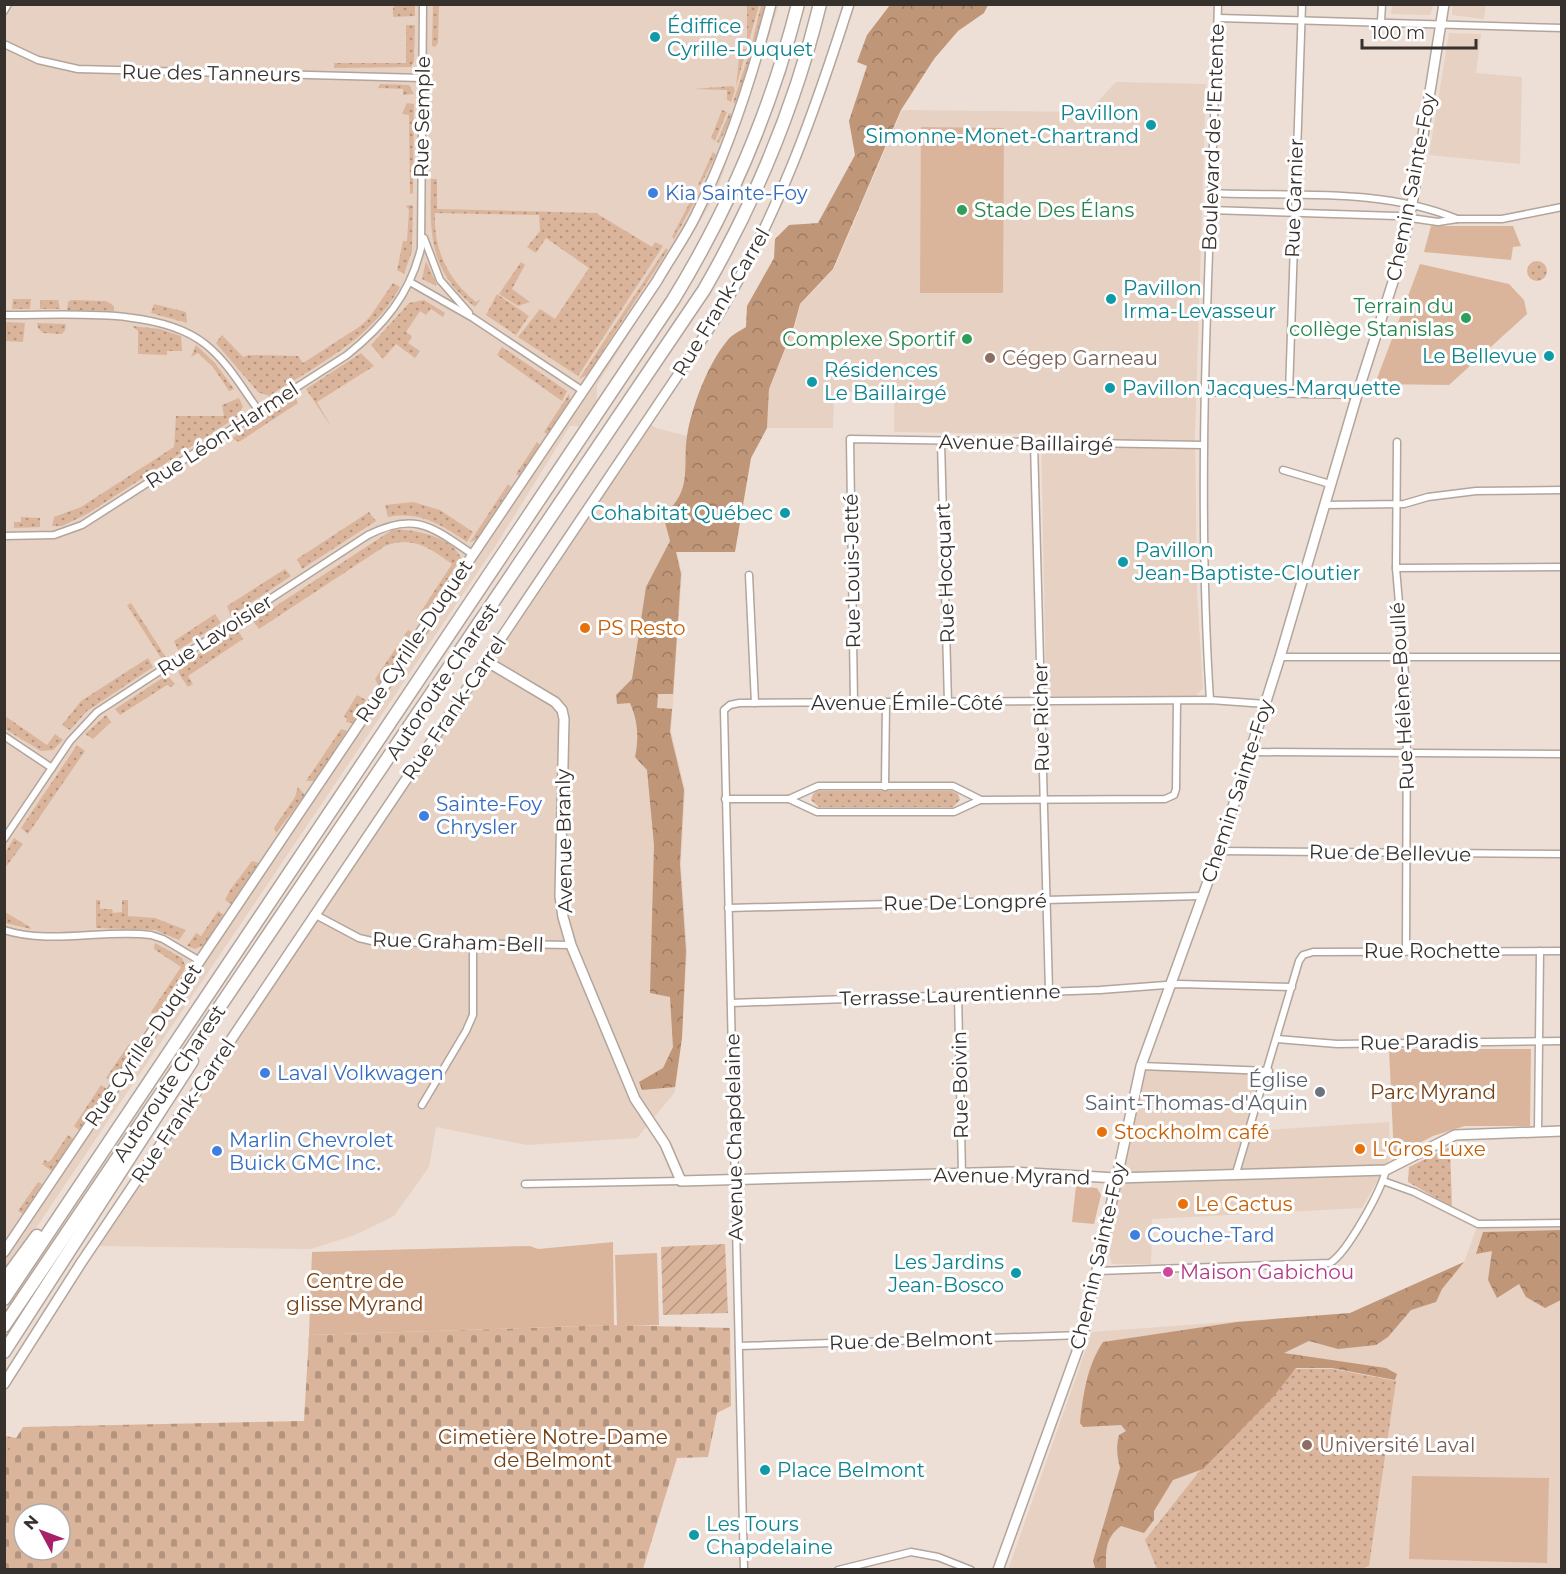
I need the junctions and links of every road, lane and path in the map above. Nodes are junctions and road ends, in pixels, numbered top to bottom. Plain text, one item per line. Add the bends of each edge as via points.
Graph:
1 (8, 4) edge
2 (423, 4) edge
3 (771, 4) edge
4 (798, 4) edge
5 (820, 4) edge
6 (849, 4) edge
7 (1218, 4) edge
8 (1302, 4) edge
9 (1382, 4) edge
10 (1444, 4) edge
11 (4, 11) edge
12 (1218, 18) junction
13 (1301, 19) junction
14 (1381, 21) junction
15 (1441, 22) junction
16 (1561, 27) edge
17 (4, 44) edge
18 (422, 78) junction
19 (1211, 193) junction
20 (1295, 195) junction
21 (1412, 204) junction
22 (1562, 207) edge
23 (1210, 210) junction
24 (1294, 212) junction
25 (1410, 217) junction
26 (1457, 219) junction
27 (421, 230) junction
28 (410, 282) junction
29 (4, 315) edge
30 (473, 318) junction
31 (583, 391) junction
32 (1205, 392) junction
33 (1289, 393) junction
34 (1357, 395) junction
35 (259, 411) junction
36 (850, 439) joint
37 (941, 442) junction
38 (1397, 442) dead end
39 (1034, 443) junction
40 (1202, 445) junction
41 (1283, 470) dead end
42 (1330, 484) junction
43 (1562, 490) edge
44 (1395, 504) junction
45 (1325, 505) junction
46 (4, 536) edge
47 (472, 554) junction
48 (1562, 567) edge
49 (1396, 568) junction
50 (749, 575) dead end
51 (1403, 656) junction
52 (1280, 657) junction
53 (1562, 657) edge
54 (486, 662) junction
55 (1210, 700) junction
56 (1177, 701) junction
57 (1041, 702) junction
58 (854, 703) junction
59 (886, 703) junction
60 (948, 703) junction
61 (755, 704) junction
62 (1266, 704) junction
63 (728, 706) joint
64 (4, 736) edge
65 (1251, 752) junction
66 (1407, 754) junction
67 (1562, 754) edge
68 (52, 768) junction
69 (885, 787) junction
70 (725, 799) junction
71 (789, 799) junction
72 (981, 800) junction
73 (1043, 800) junction
74 (4, 839) edge
75 (1219, 851) junction
76 (1404, 851) junction
77 (1562, 854) edge
78 (1202, 896) junction
79 (1046, 900) junction
80 (728, 908) junction
81 (314, 914) junction
82 (4, 930) edge
83 (473, 943) junction
84 (571, 945) junction
85 (1406, 951) junction
86 (1540, 951) junction
87 (1562, 951) edge
88 (200, 961) junction
89 (1168, 985) junction
90 (1292, 987) junction
91 (232, 988) junction
92 (1049, 991) junction
93 (958, 995) junction
94 (731, 1003) junction
95 (1277, 1039) junction
96 (1537, 1041) junction
97 (1562, 1041) edge
98 (1141, 1066) junction
99 (1269, 1071) junction
100 (422, 1105) dead end
101 (130, 1109) junction
102 (1538, 1131) junction
103 (1562, 1131) edge
104 (1386, 1170) junction
105 (1236, 1173) junction
106 (962, 1174) junction
107 (1116, 1178) junction
108 (734, 1180) junction
109 (681, 1181) junction
110 (1383, 1181) junction
111 (525, 1184) dead end
112 (1562, 1222) edge
113 (4, 1252) edge
114 (1097, 1271) junction
115 (4, 1281) edge
116 (4, 1299) edge
117 (4, 1326) edge
118 (1083, 1335) junction
119 (739, 1346) junction
120 (4, 1352) edge
121 (4, 1384) edge
122 (744, 1569) edge
123 (838, 1569) edge
124 (971, 1569) edge
125 (998, 1569) edge

1 - 11 street
2 - 18 street, Rue Semple
3 - 31 street, Rue Cyrille-Duquet via 754,72 694,218
4 - 101 highway, Autoroute Charest via 752,145 723,211 684,282
5 - 91 highway, Autoroute Charest via 800,79 776,146 744,217 704,290
6 - 54 street, Rue Frank-Carrel via 793,168 738,282
7 - 12 street, Boulevard de l'Entente
8 - 13 street, Rue Garnier
9 - 14 street
10 - 15 street, Chemin Sainte-Foy
12 - 13 street
12 - 19 street, Boulevard de l'Entente
13 - 14 street
13 - 20 street, Rue Garnier
14 - 15 street
15 - 16 street
15 - 21 street, Chemin Sainte-Foy
17 - 18 street, Rue des Tanneurs via 38,60 78,69
18 - 27 street, Rue Semple
19 - 20 street
19 - 23 street, Boulevard de l'Entente
20 - 21 street via 1353,196
20 - 24 street, Rue Garnier
21 - 25 street, Chemin Sainte-Foy
21 - 26 street
22 - 26 street via 1502,219
23 - 24 street
23 - 32 street, Boulevard de l'Entente
24 - 25 street
24 - 33 street, Rue Garnier
25 - 26 street via 1438,222
25 - 34 street, Chemin Sainte-Foy via 1400,263
27 - 28 street, Rue Semple via 421,248
27 - 30 street, Rue Semple via 440,280
28 - 30 street, Rue Semple
28 - 35 street, Rue Léon-Harmel via 400,302 373,334
29 - 35 street via 144,319 173,326 212,350
30 - 31 street, Rue Semple
31 - 47 street, Rue Cyrille-Duquet
32 - 33 street
32 - 40 street, Boulevard de l'Entente
33 - 34 street
34 - 42 street, Chemin Sainte-Foy
35 - 46 street, Rue Léon-Harmel via 82,525 54,535
36 - 37 street, Avenue Baillairgé
36 - 58 street, Rue Louis-Jetté
37 - 39 street, Avenue Baillairgé
37 - 60 street, Rue Hocquart
38 - 44 street, Rue Hélène-Boullé
39 - 40 street, Avenue Baillairgé
39 - 57 street, Rue Richer
40 - 55 street, Boulevard de l'Entente
41 - 42 street
42 - 45 street, Chemin Sainte-Foy
43 - 44 street via 1476,490
44 - 45 street
44 - 49 street, Rue Hélène-Boullé
45 - 52 street, Chemin Sainte-Foy
47 - 68 street, Rue Lavoisier via 419,524 387,525 97,712 84,723
47 - 88 street, Rue Cyrille-Duquet
48 - 49 street
49 - 51 street, Rue Hélène-Boullé
50 - 61 street
51 - 52 street
51 - 53 street
51 - 66 street, Rue Hélène-Boullé
52 - 62 street, Chemin Sainte-Foy
54 - 81 street, Rue Frank-Carrel
54 - 84 street, Avenue Branly via 555,702 563,714 560,896
55 - 56 street, Avenue Émile-Côté
55 - 62 street, Avenue Émile-Côté
56 - 57 street, Avenue Émile-Côté
56 - 73 street via 1176,789 1170,798
57 - 60 street, Avenue Émile-Côté
57 - 73 street, Rue Richer
58 - 59 street, Avenue Émile-Côté
58 - 61 street, Avenue Émile-Côté
59 - 60 street, Avenue Émile-Côté
59 - 69 street
61 - 63 street, Avenue Émile-Côté
62 - 65 street, Chemin Sainte-Foy
63 - 70 street, Avenue Chapdelaine via 723,719
64 - 68 street
65 - 66 street
65 - 75 street, Chemin Sainte-Foy
66 - 67 street
66 - 76 street, Rue Hélène-Boullé
68 - 74 street, Rue Lavoisier
69 - 71 street via 818,786
69 - 72 street via 953,786
70 - 71 street
70 - 80 street, Avenue Chapdelaine
71 - 72 street via 817,812 954,812
72 - 73 street
73 - 79 street, Rue Richer
75 - 76 street, Rue de Bellevue
75 - 78 street, Chemin Sainte-Foy
76 - 77 street, Rue de Bellevue
76 - 85 street, Rue Hélène-Boullé
78 - 79 street, Rue De Longpré
78 - 89 street, Chemin Sainte-Foy
79 - 80 street, Rue De Longpré
79 - 92 street, Rue Richer
80 - 94 street, Avenue Chapdelaine
81 - 83 street, Rue Graham-Bell via 359,938 376,942
81 - 121 street, Rue Frank-Carrel
82 - 88 street via 39,935 151,935
83 - 84 street, Rue Graham-Bell
83 - 100 street via 473,1015
84 - 109 street, Avenue Branly via 635,1099 665,1144
85 - 86 street, Rue Rochette
85 - 90 street, Rue Rochette via 1303,955
86 - 87 street, Rue Rochette
86 - 96 street
88 - 113 street, Rue Cyrille-Duquet
89 - 90 street
89 - 92 street, Terrasse Laurentienne
89 - 98 street, Chemin Sainte-Foy
90 - 95 street
91 - 117 highway, Autoroute Charest
91 - 120 highway via 184,1076
92 - 93 street, Terrasse Laurentienne
93 - 94 street, Terrasse Laurentienne
93 - 106 street, Rue Boivin
94 - 108 street, Avenue Chapdelaine
95 - 96 street, Rue Paradis via 1337,1044
95 - 99 street
96 - 97 street, Rue Paradis
96 - 102 street
98 - 99 street
98 - 107 street, Chemin Sainte-Foy
99 - 105 street
101 - 115 highway
101 - 116 highway, Autoroute Charest
102 - 103 street, Avenue Myrand
102 - 104 street, Avenue Myrand via 1455,1135
104 - 105 street, Avenue Myrand
104 - 110 street
105 - 107 street, Avenue Myrand
106 - 107 street, Avenue Myrand via 1012,1172
106 - 108 street, Avenue Myrand
107 - 114 street, Chemin Sainte-Foy
108 - 109 street, Avenue Myrand
108 - 119 street, Avenue Chapdelaine
109 - 111 street, Avenue Myrand
110 - 112 street via 1478,1224
110 - 114 street via 1341,1254 1330,1263
114 - 118 street, Chemin Sainte-Foy
118 - 119 street, Rue de Belmont
118 - 125 street, Chemin Sainte-Foy
119 - 122 street, Avenue Chapdelaine
123 - 124 street via 910,1552

